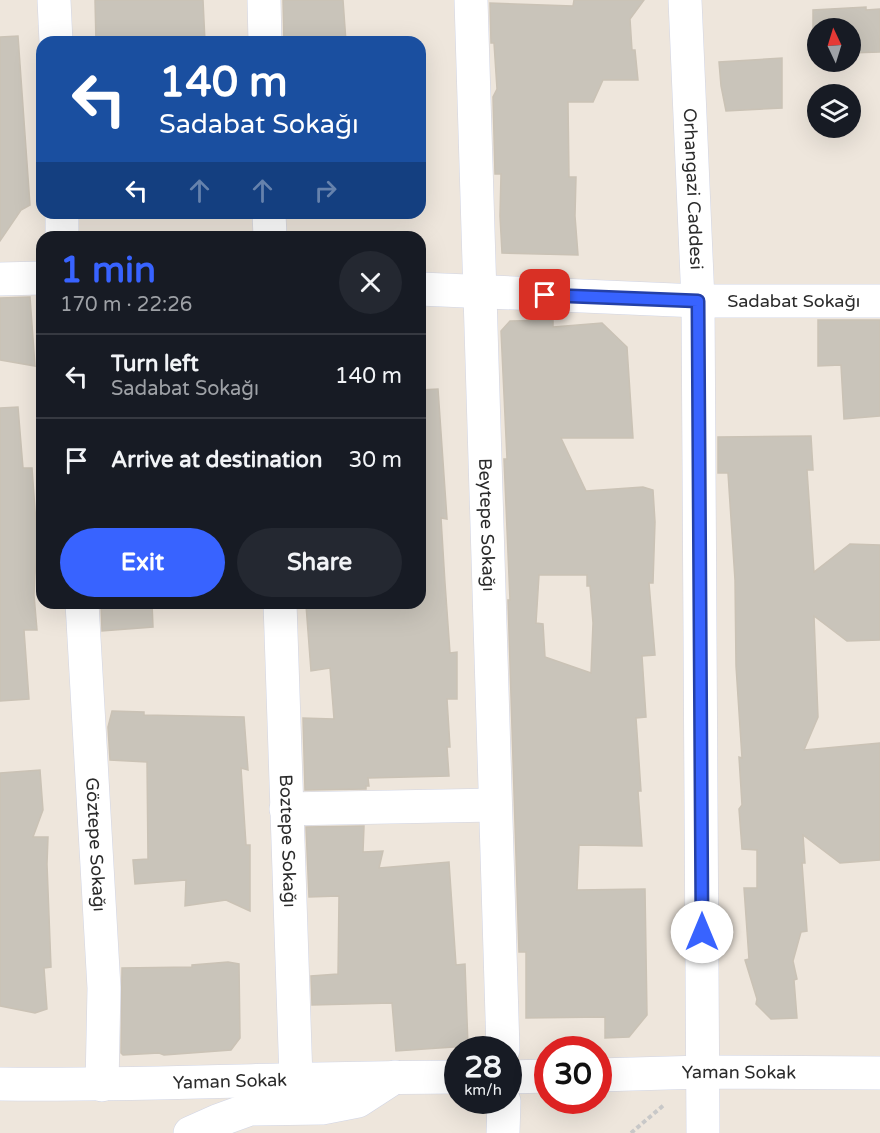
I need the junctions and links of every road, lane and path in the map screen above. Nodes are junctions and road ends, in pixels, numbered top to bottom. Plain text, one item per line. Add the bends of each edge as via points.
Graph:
1 (54, 0) edge
2 (264, 0) edge
3 (471, 0) edge
4 (685, 0) edge
5 (56, 36) edge
6 (265, 36) edge
7 (36, 278) edge
8 (0, 279) edge
9 (426, 289) edge
10 (480, 292) junction
11 (698, 301) junction
12 (880, 301) edge
13 (82, 609) edge
14 (280, 609) edge
15 (495, 805) junction
16 (286, 809) junction
17 (503, 1036) edge
18 (703, 1072) junction
19 (880, 1073) edge
20 (612, 1075) edge
21 (394, 1077) junction
22 (444, 1077) edge
23 (296, 1079) junction
24 (0, 1084) edge
25 (102, 1085) junction
26 (504, 1114) edge
27 (190, 1133) edge
28 (503, 1133) edge
29 (703, 1133) edge

1 - 5 street
2 - 6 street
3 - 10 street, Beytepe Sokağı
4 - 11 street, Orhangazi Caddesi
7 - 8 street
9 - 10 street, Sadabat Sokağı
10 - 11 street, Sadabat Sokağı
10 - 15 street, Beytepe Sokağı
11 - 12 street, Sadabat Sokağı
11 - 18 street, Orhangazi Caddesi
13 - 25 street, Göztepe Sokağı via 104,988
14 - 16 street, Boztepe Sokağı
15 - 16 street
15 - 17 street, Beytepe Sokağı
16 - 23 street, Boztepe Sokağı
18 - 19 street, Yaman Sokak
18 - 20 street, Yaman Sokak
18 - 29 street, Orhangazi Caddesi
21 - 22 street, Yaman Sokak
21 - 23 street, Yaman Sokak
21 - 27 street via 357,1101 322,1108 250,1109
23 - 25 street, Yaman Sokak
24 - 25 street, Yaman Sokak
26 - 28 street

